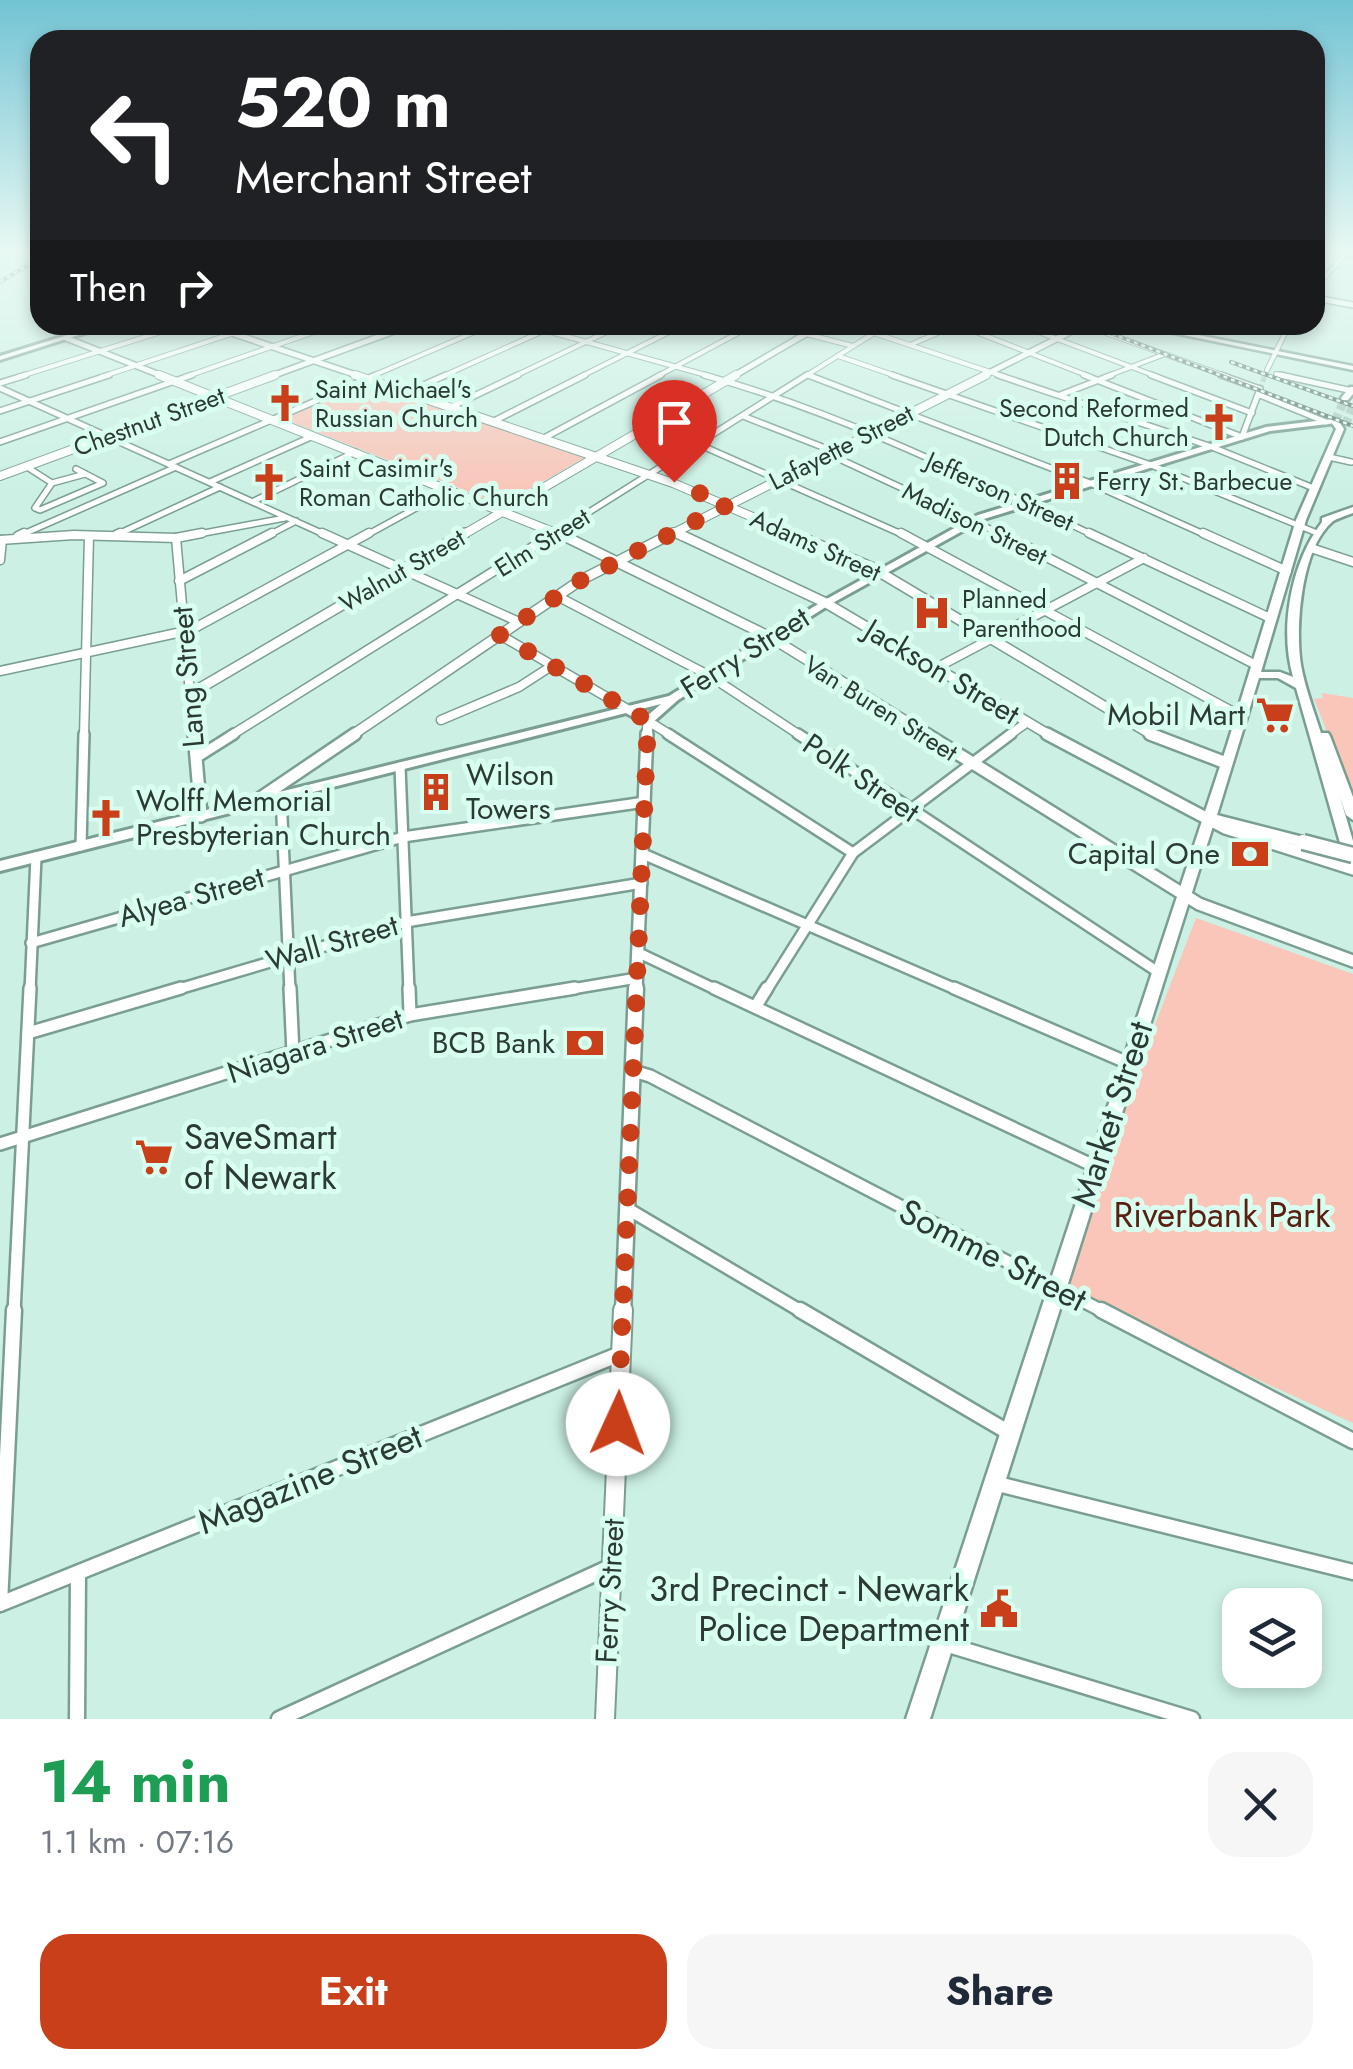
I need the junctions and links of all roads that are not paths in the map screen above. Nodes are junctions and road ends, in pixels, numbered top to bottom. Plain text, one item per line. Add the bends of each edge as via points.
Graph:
1 (76, 335) edge
2 (152, 335) edge
3 (230, 335) edge
4 (236, 335) edge
5 (305, 335) edge
6 (385, 335) edge
7 (468, 335) edge
8 (538, 335) edge
9 (561, 335) edge
10 (600, 335) edge
11 (664, 335) edge
12 (734, 335) edge
13 (804, 335) edge
14 (810, 335) edge
15 (871, 335) edge
16 (880, 335) edge
17 (934, 335) edge
18 (983, 335) edge
19 (1046, 335) edge
20 (1061, 335) edge
21 (1112, 335) edge
22 (1186, 335) edge
23 (1285, 335) edge
24 (66, 338) junction
25 (1054, 338) junction
26 (586, 342) junction
27 (910, 345) junction
28 (854, 346) junction
29 (271, 347) junction
30 (100, 352) junction
31 (1026, 352) junction
32 (627, 354) junction
33 (1165, 354) junction
34 (1276, 354) junction
35 (838, 356) junction
36 (0, 358) edge
37 (314, 361) junction
38 (136, 366) junction
39 (675, 367) junction
40 (1132, 367) junction
41 (1353, 368) edge
42 (1267, 370) tunnel mouth
43 (989, 371) junction
44 (1276, 374) dead end
45 (808, 375) junction
46 (366, 379) junction
47 (1098, 380) junction
48 (174, 381) junction
49 (726, 381) junction
50 (0, 386) edge
51 (1260, 391) junction
52 (408, 392) junction
53 (946, 393) junction
54 (1060, 394) junction
55 (1351, 394) edge
56 (776, 395) junction
57 (216, 397) junction
58 (30, 401) junction
59 (451, 407) junction
60 (0, 411) edge
61 (910, 411) junction
62 (1252, 413) junction
63 (742, 416) junction
64 (66, 419) junction
65 (272, 420) junction
66 (494, 421) junction
67 (1336, 424) junction
68 (870, 432) junction
69 (313, 436) junction
70 (106, 437) junction
71 (1242, 437) junction
72 (544, 438) junction
73 (0, 442) edge
74 (698, 444) junction
75 (1212, 447) junction
76 (355, 452) junction
77 (830, 453) junction
78 (597, 456) junction
79 (1329, 457) junction
80 (1351, 462) edge
81 (1152, 465) junction
82 (27, 466) junction
83 (172, 466) junction
84 (76, 470) dead end
85 (86, 474) junction
86 (650, 474) junction
87 (0, 476) edge
88 (778, 479) junction
89 (210, 482) junction
90 (52, 483) junction
91 (1090, 483) junction
92 (220, 487) junction
93 (1316, 488) junction
94 (449, 490) junction
95 (253, 502) junction
96 (1027, 502) junction
97 (727, 505) junction
98 (1309, 508) junction
99 (1353, 510) edge
100 (503, 511) junction
101 (288, 517) junction
102 (1330, 518) junction
103 (974, 520) junction
104 (296, 522) junction
105 (1308, 530) junction
106 (557, 532) junction
107 (674, 532) junction
108 (88, 536) junction
109 (114, 536) junction
110 (176, 538) junction
111 (5, 540) edge
112 (926, 544) junction
113 (348, 545) junction
114 (1311, 548) junction
115 (1144, 558) junction
116 (0, 560) edge
117 (617, 562) junction
118 (1353, 562) edge
119 (403, 570) junction
120 (878, 571) junction
121 (1286, 572) junction
122 (179, 581) junction
123 (1095, 584) junction
124 (458, 594) junction
125 (557, 596) junction
126 (826, 602) junction
127 (1046, 611) junction
128 (1272, 619) junction
129 (519, 622) junction
130 (183, 633) junction
131 (500, 635) junction
132 (770, 638) junction
133 (991, 639) junction
134 (84, 654) junction
135 (553, 666) junction
136 (936, 668) junction
137 (1296, 669) junction
138 (0, 671) edge
139 (1256, 671) junction
140 (710, 676) junction
141 (1302, 691) junction
142 (190, 694) junction
143 (674, 698) junction
144 (629, 710) junction
145 (1241, 716) junction
146 (442, 720) dead end
147 (648, 721) junction
148 (1026, 723) junction
149 (196, 758) junction
150 (1226, 763) junction
151 (970, 764) junction
152 (400, 767) junction
153 (282, 796) junction
154 (645, 802) junction
155 (251, 804) junction
156 (909, 810) junction
157 (1353, 814) edge
158 (201, 816) junction
159 (1208, 817) junction
160 (404, 837) junction
161 (81, 846) junction
162 (853, 853) junction
163 (643, 854) junction
164 (1353, 855) edge
165 (36, 858) junction
166 (0, 866) edge
167 (1353, 866) edge
168 (287, 870) junction
169 (642, 883) junction
170 (1184, 895) junction
171 (406, 922) junction
172 (808, 924) junction
173 (31, 943) junction
174 (639, 953) junction
175 (290, 954) junction
176 (1353, 961) edge
177 (1158, 972) junction
178 (637, 978) junction
179 (756, 1006) junction
180 (410, 1016) junction
181 (28, 1033) junction
182 (293, 1053) junction
183 (1128, 1063) junction
184 (633, 1071) junction
185 (23, 1137) junction
186 (0, 1144) edge
187 (1094, 1166) junction
188 (628, 1209) junction
189 (1054, 1287) junction
190 (620, 1354) junction
191 (1008, 1432) junction
192 (1353, 1441) edge
193 (992, 1482) junction
194 (612, 1566) junction
195 (1353, 1572) edge
196 (78, 1574) junction
197 (0, 1604) edge
198 (942, 1643) junction
199 (77, 1719) edge
200 (279, 1719) edge
201 (604, 1719) edge
202 (918, 1719) edge
203 (1192, 1719) edge

1 - 24 main road
2 - 30 street
3 - 38 street
4 - 29 street, Adams Street
5 - 29 street
6 - 37 street, Chestnut Street
7 - 46 street
8 - 52 street
9 - 26 street, Jefferson Street
10 - 26 street
11 - 32 street
12 - 39 street
13 - 49 street, Walnut Street
14 - 28 street
15 - 28 street, Elm Street
16 - 27 street
17 - 27 street
18 - 31 street
19 - 25 street
20 - 25 street, Lafayette Street
21 - 33 street
22 - 34 main road
23 - 34 street
24 - 30 street, Van Buren Street
24 - 36 main road
25 - 31 street, Lafayette Street
25 - 40 street
26 - 32 street, Jefferson Street
26 - 59 street
27 - 43 street
28 - 35 street, Elm Street
29 - 37 street, Adams Street
29 - 48 street
30 - 38 street, Van Buren Street
30 - 50 street
31 - 43 street, Lafayette Street
31 - 47 street
32 - 39 street, Jefferson Street
32 - 66 street
33 - 40 street
33 - 51 street
34 - 41 main road
34 - 42 street
35 - 45 street, Elm Street
35 - 53 street
37 - 46 street, Adams Street
37 - 57 street, Chestnut Street
38 - 48 street, Van Buren Street
38 - 58 street
39 - 49 street, Jefferson Street
39 - 72 street
40 - 47 street
40 - 62 street
43 - 53 street, Lafayette Street
43 - 54 street
44 - 55 street
45 - 56 street, Elm Street
45 - 61 street
46 - 52 street, Adams Street
46 - 65 street
47 - 54 street
47 - 71 street
48 - 57 street, Van Buren Street
48 - 64 street
49 - 56 street, Jefferson Street
49 - 78 street, Walnut Street
50 - 58 street
51 - 62 street
51 - 67 street
52 - 59 street, Adams Street
53 - 61 street, Lafayette Street
53 - 81 street
54 - 75 street
56 - 63 street, Elm Street
56 - 68 street, Jefferson Street
57 - 65 street, Van Buren Street
57 - 70 street, Chestnut Street
58 - 60 street
58 - 64 street
59 - 66 street, Adams Street
61 - 68 street, Lafayette Street
61 - 91 street
62 - 71 street
63 - 74 street, Elm Street
63 - 77 street, Madison Street
64 - 70 street
64 - 73 street
65 - 69 street, Van Buren Street
65 - 83 street
66 - 72 street, Adams Street
67 - 71 main road, Ferry Street
67 - 79 main road
68 - 77 street, Lafayette Street
68 - 96 street, Jefferson Street
69 - 76 street, Van Buren Street
69 - 89 street
70 - 82 street, Chestnut Street
70 - 83 street
71 - 75 main road, Ferry Street
72 - 78 street, Adams Street
74 - 86 street, Elm Street
74 - 88 street
75 - 81 main road, Ferry Street
75 - 93 street
76 - 94 street, Van Buren Street
76 - 95 street
77 - 88 street, Lafayette Street
77 - 103 street, Madison Street
78 - 86 street, Adams Street
78 - 100 street, Walnut Street
79 - 80 street
79 - 93 main road
81 - 91 main road, Ferry Street
81 - 105 street
82 - 87 street, Chestnut Street
82 - 90 street
83 - 89 street
83 - 111 street
84 - 85 street
85 - 90 street
85 - 90 street via 103,484 35,508
86 - 97 street, Adams Street
86 - 106 street, Elm Street
88 - 97 street, Lafayette Street
88 - 112 street
89 - 92 street
91 - 96 main road, Ferry Street
91 - 121 street
92 - 95 street
92 - 109 street
93 - 98 main road
94 - 100 street, Van Buren Street
94 - 113 street
95 - 101 street
96 - 103 main road, Ferry Street
96 - 115 street, Jefferson Street
97 - 107 street, Lafayette Street
97 - 120 street, Adams Street
98 - 102 main road
98 - 105 main road
99 - 102 main road
100 - 106 street, Van Buren Street
100 - 119 street, Walnut Street
101 - 104 street
101 - 110 street
102 - 105 main road
103 - 112 main road, Ferry Street
103 - 123 street, Madison Street
104 - 113 street
104 - 122 street
105 - 114 main road
105 - 121 main road, Market Street
106 - 117 street, Van Buren Street
106 - 124 street, Elm Street
107 - 117 street, Lafayette Street
107 - 126 street, Jackson Street
108 - 109 street
108 - 111 street
108 - 134 street
109 - 110 street
110 - 122 street, Lang Street
111 - 116 street
112 - 120 main road, Ferry Street
112 - 127 street
113 - 119 street
113 - 130 street
114 - 118 street
114 - 137 main road via 1292,627
115 - 123 street
115 - 128 street, Jefferson Street
117 - 125 street, Lafayette Street
117 - 132 street, Van Buren Street
119 - 124 street
119 - 142 street, Walnut Street
120 - 126 main road, Ferry Street
120 - 133 street, Adams Street
121 - 128 main road, Market Street
122 - 130 street, Lang Street
123 - 127 street
123 - 139 street, Madison Street
124 - 129 street
124 - 149 street, Elm Street
125 - 129 street, Lafayette Street
125 - 140 street, Polk Street
126 - 132 main road, Ferry Street
126 - 136 street, Jackson Street
127 - 133 street
127 - 145 street
128 - 137 main road via 1282,626
128 - 139 main road, Market Street
129 - 131 street, Lafayette Street
130 - 134 street
130 - 142 street, Lang Street
131 - 135 street
131 - 155 street, Lafayette Street
132 - 140 main road, Ferry Street
132 - 151 street, Van Buren Street
133 - 136 street
133 - 150 street, Adams Street via 1162,741
134 - 138 street
134 - 161 street
135 - 144 street
135 - 146 street
136 - 148 street, Jackson Street
137 - 141 main road
139 - 141 main road via 1280,675
139 - 145 main road, Market Street
140 - 143 main road, Ferry Street
140 - 156 street, Polk Street
141 - 157 main road
141 - 167 main road
142 - 149 street, Lang Street
143 - 144 main road
143 - 147 main road, Ferry Street
144 - 147 main road
144 - 152 main road
145 - 150 main road, Market Street
147 - 154 street, Ferry Street
147 - 162 street
148 - 151 street
148 - 159 street, Jackson Street
149 - 158 street, Lang Street
150 - 159 main road, Market Street
151 - 156 street
151 - 170 street, Van Buren Street
152 - 153 main road
152 - 160 street
153 - 155 main road
153 - 168 street
154 - 160 street, Alyea Street
154 - 163 street, Ferry Street
155 - 158 main road
156 - 162 street
156 - 177 street, Polk Street
158 - 161 main road
159 - 164 main road, Jackson Street, bridge
159 - 167 street, Jackson Street
159 - 170 main road, Market Street
160 - 168 street, Alyea Street
160 - 171 street
161 - 165 main road
162 - 172 street
163 - 169 street, Ferry Street
163 - 172 street
165 - 166 main road
165 - 173 street
168 - 173 street, Alyea Street
168 - 175 street
169 - 171 street, Wall Street
169 - 174 street, Ferry Street
170 - 176 street, Van Buren Street
170 - 177 main road, Market Street
171 - 175 street, Wall Street
171 - 180 street
172 - 179 street
172 - 183 street
173 - 181 street
174 - 178 street, Ferry Street
174 - 179 street
175 - 181 street, Wall Street
175 - 182 street
177 - 183 main road, Market Street
178 - 180 street, Niagara Street
178 - 184 street, Ferry Street
179 - 187 street
180 - 182 street, Niagara Street
181 - 185 street
182 - 185 street, Niagara Street
183 - 187 main road, Market Street
184 - 188 street, Ferry Street
184 - 189 street, Somme Street
185 - 186 street, Niagara Street
185 - 197 street
187 - 189 main road, Market Street
188 - 190 street, Ferry Street
188 - 191 street
189 - 191 main road, Market Street
189 - 192 street, Somme Street
190 - 194 street, Ferry Street
190 - 196 street, Magazine Street
191 - 193 main road, Market Street
193 - 195 street
193 - 198 main road, Market Street
194 - 200 street
194 - 201 street, Ferry Street
196 - 197 street, Magazine Street
196 - 199 street
198 - 202 main road, Market Street
198 - 203 street

